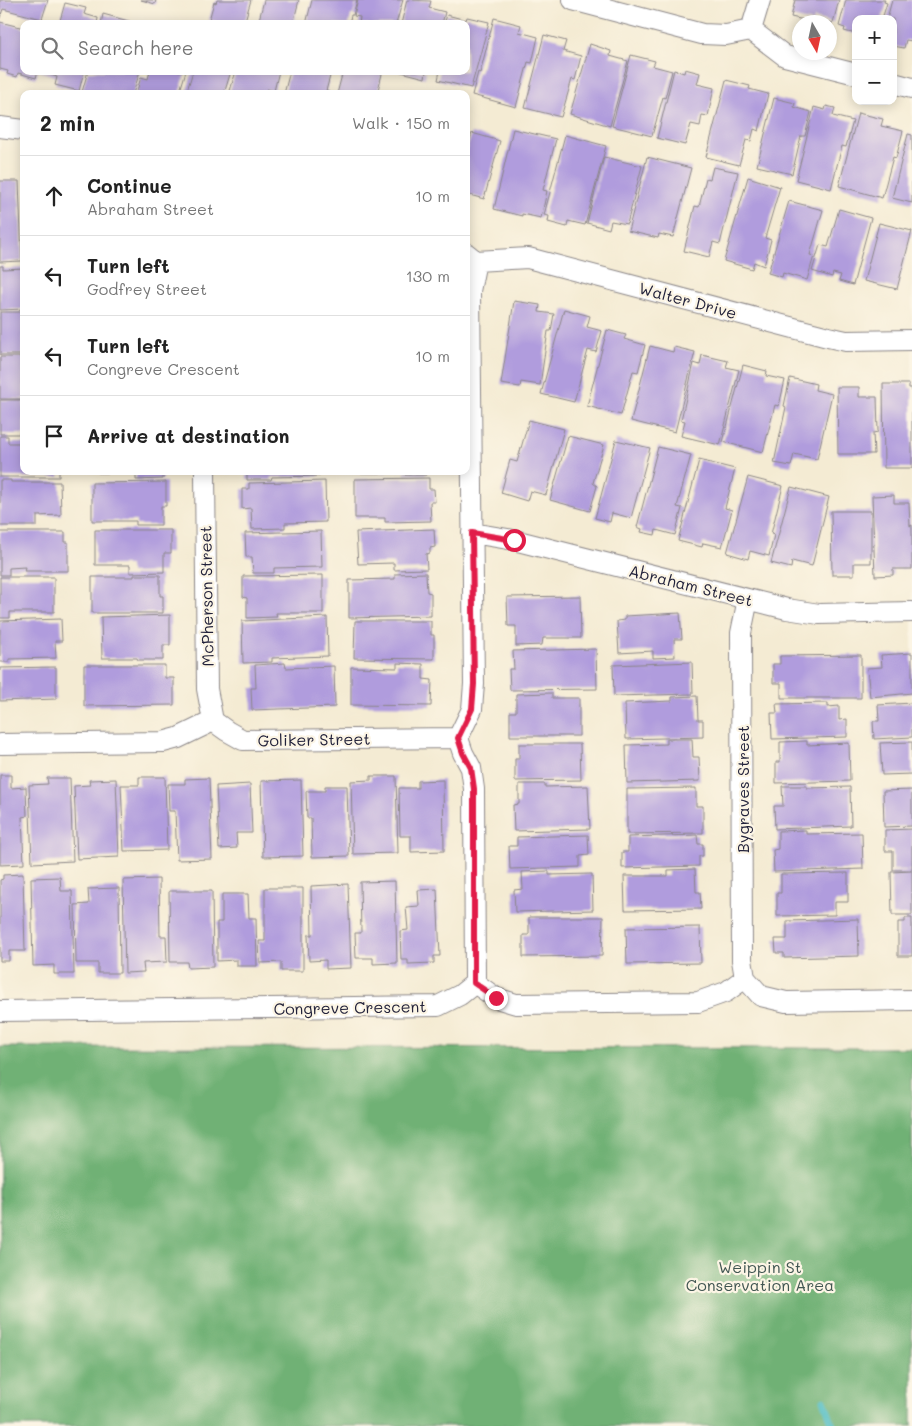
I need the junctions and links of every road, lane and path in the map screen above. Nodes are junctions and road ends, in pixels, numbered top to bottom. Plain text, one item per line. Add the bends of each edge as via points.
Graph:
1 (573, 0) edge
2 (760, 0) edge
3 (751, 30) junction
4 (852, 73) edge
5 (897, 84) edge
6 (912, 88) edge
7 (0, 127) edge
8 (20, 130) edge
9 (471, 257) edge
10 (912, 340) edge
11 (205, 475) edge
12 (472, 533) junction
13 (748, 599) junction
14 (912, 612) edge
15 (213, 721) junction
16 (458, 738) junction
17 (0, 744) edge
18 (745, 978) junction
19 (474, 983) junction
20 (912, 1000) edge
21 (0, 1011) edge

1 - 3 street via 702,34 726,35
2 - 3 street
3 - 4 street via 785,56
5 - 6 street
7 - 8 street
9 - 10 street, Walter Drive via 528,258 846,340
9 - 12 street
11 - 15 street, McPherson Street via 207,689
12 - 13 street, Abraham Street via 514,540
12 - 16 street via 474,684 472,709
13 - 14 street, Abraham Street via 787,610 820,614
13 - 18 street, Bygraves Street via 741,633 742,960
15 - 16 street, Goliker Street via 243,740
15 - 17 street via 162,742
16 - 19 street via 471,768 474,789
18 - 19 street via 726,992 698,1002 516,1004 496,998
18 - 20 street via 761,996 786,1002
19 - 21 street, Congreve Crescent via 460,995 438,1006

